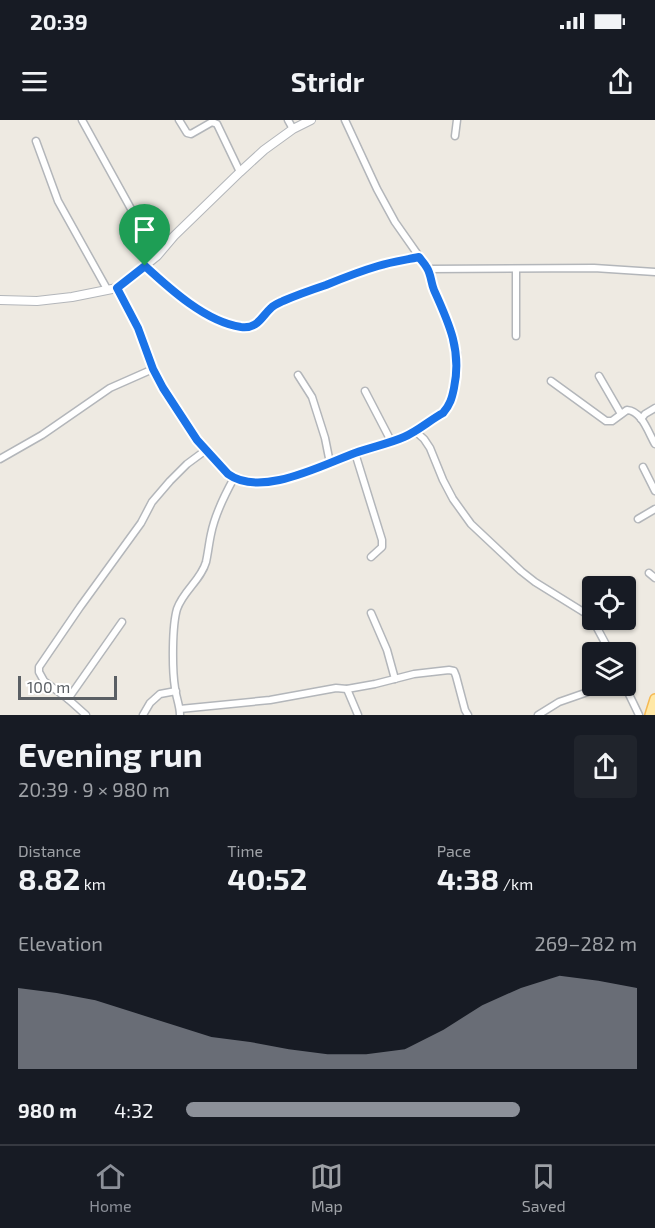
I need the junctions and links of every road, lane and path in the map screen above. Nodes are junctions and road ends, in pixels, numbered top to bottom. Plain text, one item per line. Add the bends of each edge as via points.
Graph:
1 (82, 120) edge
2 (179, 120) edge
3 (288, 120) edge
4 (310, 120) edge
5 (345, 120) edge
6 (457, 120) edge
7 (293, 129) junction
8 (455, 136) dead end
9 (36, 141) dead end
10 (240, 172) junction
11 (157, 256) junction
12 (419, 257) junction
13 (145, 266) junction
14 (428, 269) junction
15 (516, 269) junction
16 (655, 272) edge
17 (117, 288) junction
18 (107, 290) junction
19 (0, 300) edge
20 (516, 336) dead end
21 (153, 369) junction
22 (298, 375) dead end
23 (599, 376) dead end
24 (551, 381) dead end
25 (365, 391) dead end
26 (655, 408) edge
27 (621, 414) junction
28 (641, 419) junction
29 (415, 431) junction
30 (391, 441) junction
31 (655, 444) edge
32 (206, 450) junction
33 (355, 453) junction
34 (0, 459) edge
35 (330, 463) junction
36 (643, 467) dead end
37 (234, 478) junction
38 (655, 491) edge
39 (655, 510) edge
40 (638, 519) dead end
41 (371, 557) dead end
42 (648, 573) dead end
43 (655, 578) edge
44 (371, 613) dead end
45 (122, 622) dead end
46 (605, 642) edge
47 (395, 679) junction
48 (347, 689) junction
49 (176, 691) junction
50 (582, 694) edge
51 (630, 696) edge
52 (68, 699) junction
53 (655, 699) edge
54 (180, 712) edge
55 (86, 715) edge
56 (143, 715) edge
57 (358, 715) edge
58 (468, 715) edge
59 (538, 715) edge
60 (639, 715) edge
61 (650, 715) edge

1 - 11 street
2 - 10 street via 191,134 212,122 217,124
3 - 7 street
4 - 7 street
5 - 12 street via 394,222
6 - 8 street
7 - 10 street
9 - 18 street via 58,201
10 - 11 street
11 - 13 street
12 - 13 street via 378,266 292,297 270,309 256,324 242,327 199,310
12 - 14 street
13 - 17 street
14 - 15 street
14 - 29 street via 454,340 456,376 447,408
15 - 16 street
15 - 20 street
17 - 18 street
17 - 21 street
18 - 19 street via 37,301
21 - 32 street via 185,424
21 - 34 street via 110,388
22 - 35 street via 312,397
23 - 27 street
24 - 27 street via 606,421
25 - 30 street
26 - 28 street
27 - 28 street via 631,410
28 - 31 street
29 - 30 street
29 - 46 street via 430,448 453,499 471,524 535,582 585,613
30 - 33 street
32 - 37 street
32 - 52 street via 187,464 152,502 39,667 44,681
33 - 35 street
33 - 41 street via 382,540 382,547
35 - 37 street via 279,480 252,483
36 - 38 street
37 - 49 street via 214,521 202,572 176,615
39 - 40 street
42 - 43 street
44 - 47 street
45 - 52 street
47 - 48 street
47 - 58 street via 439,670 454,671
48 - 54 street
48 - 57 street
49 - 54 street
49 - 56 street via 160,694
50 - 59 street
51 - 60 street
52 - 55 street
53 - 61 main road

